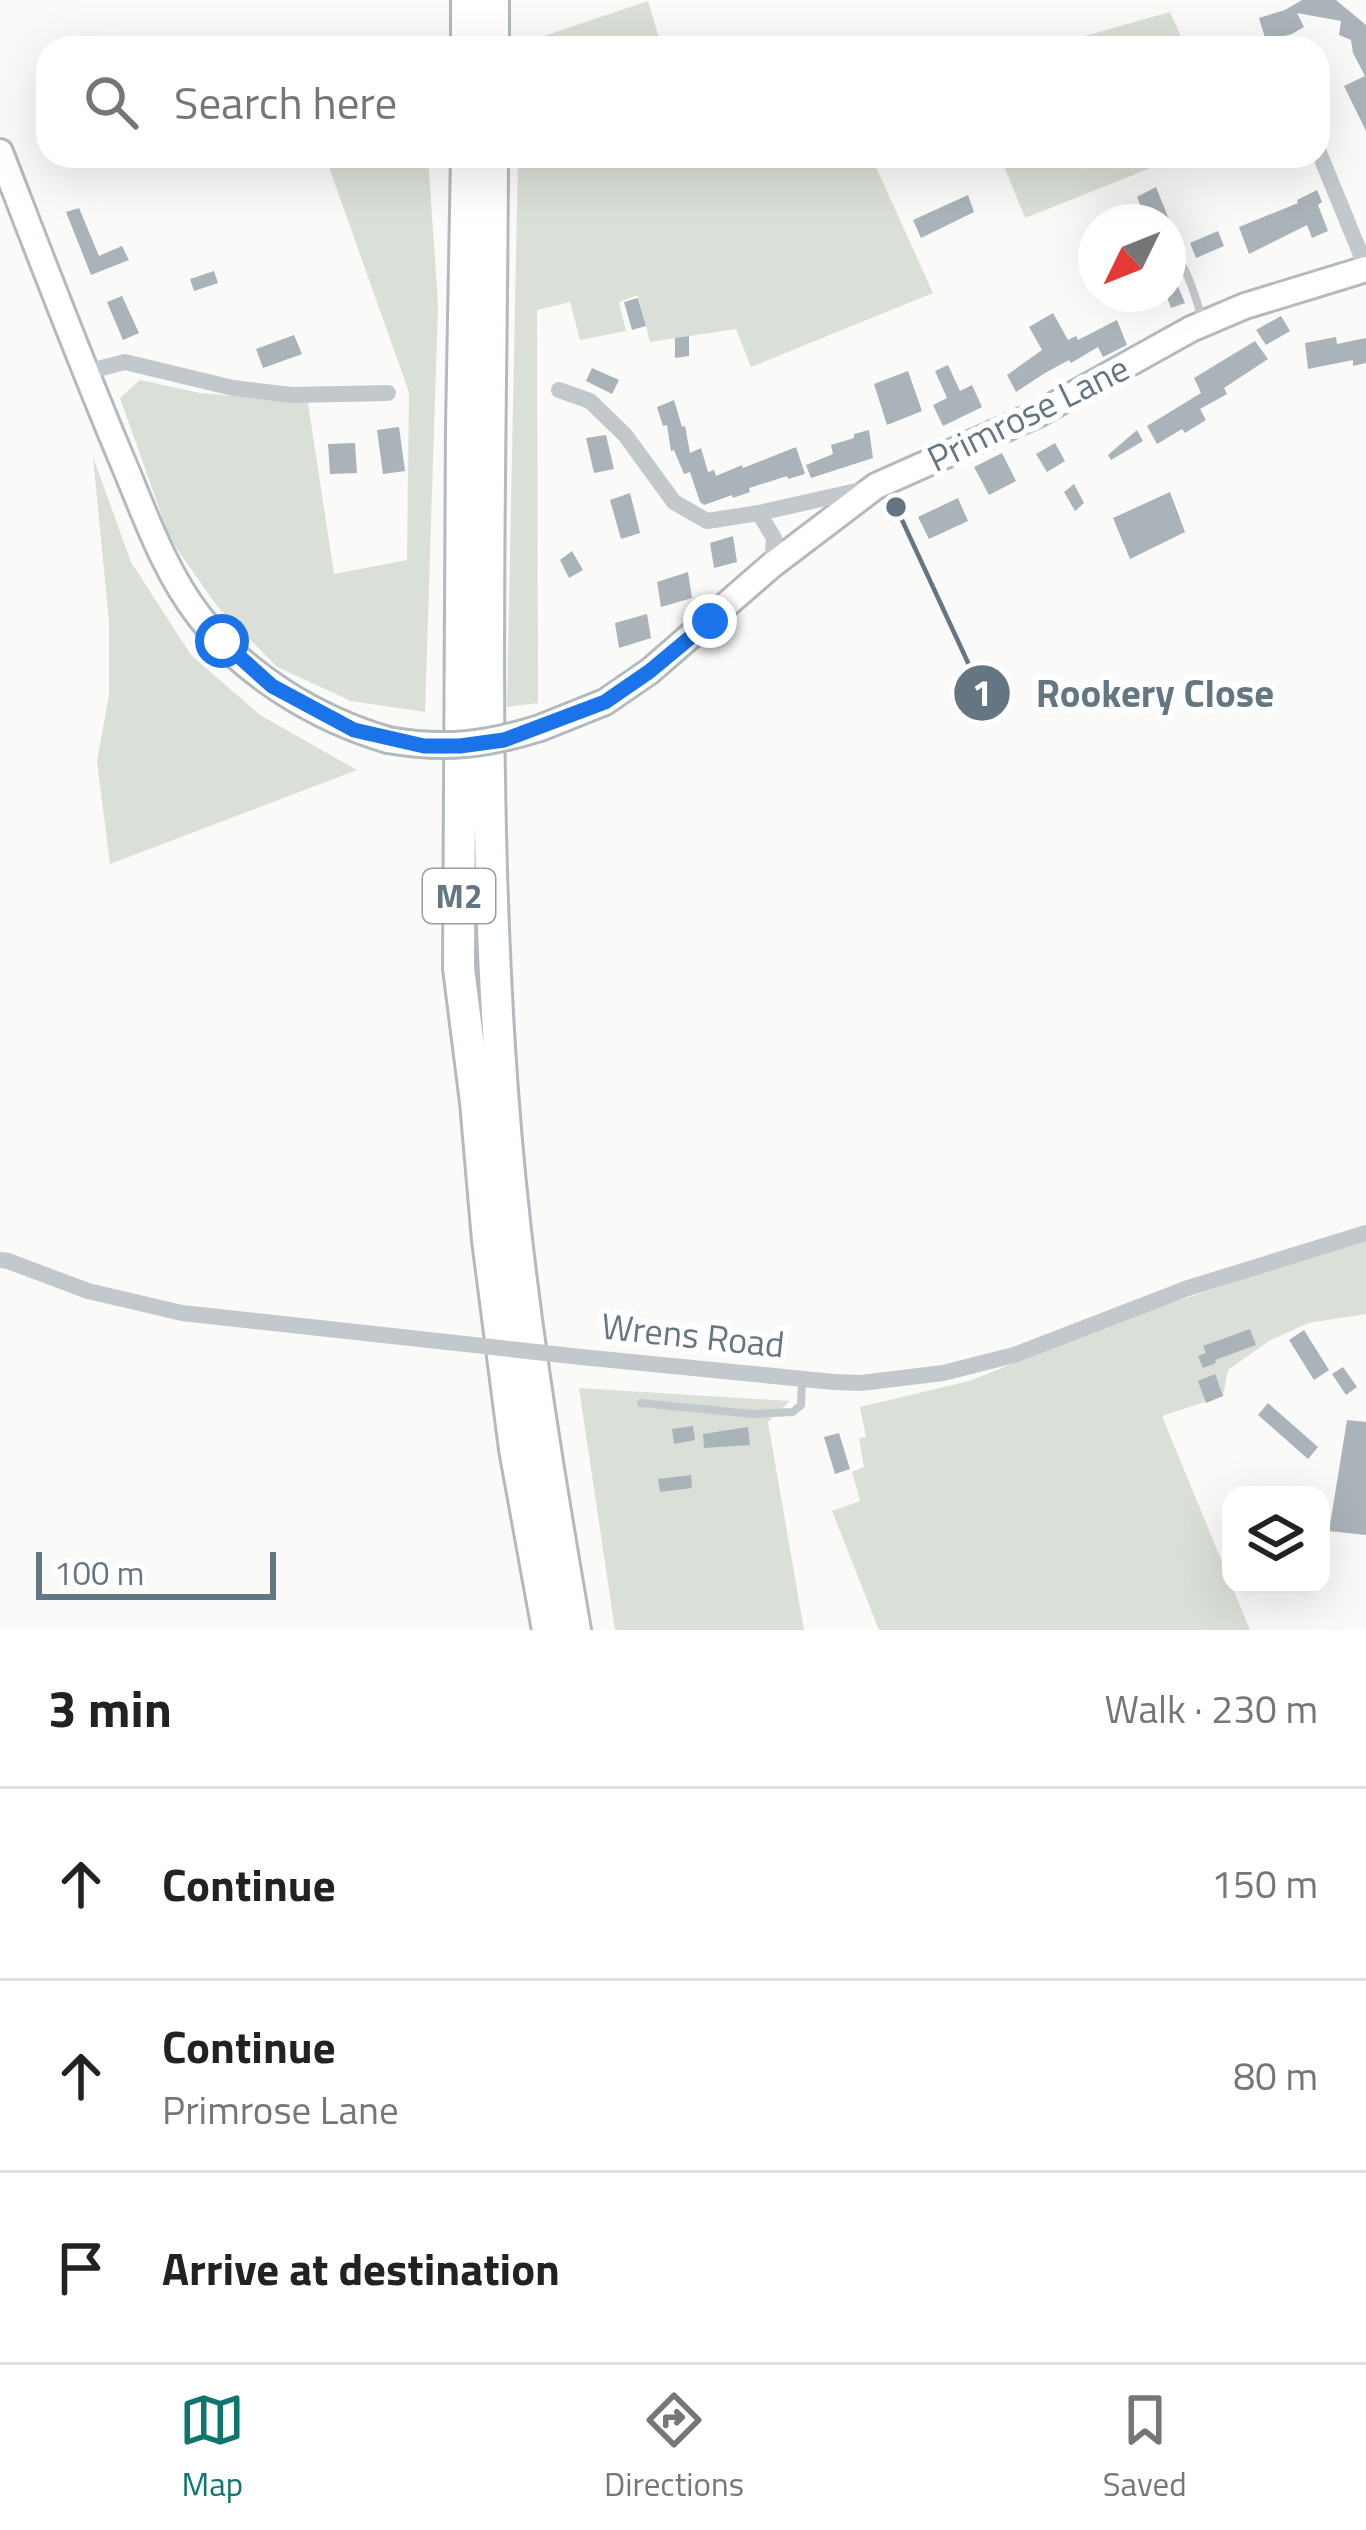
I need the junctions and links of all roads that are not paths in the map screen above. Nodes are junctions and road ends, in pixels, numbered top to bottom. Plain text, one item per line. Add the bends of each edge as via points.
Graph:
1 (466, 0) edge
2 (493, 0) edge
3 (467, 36) edge
4 (493, 36) edge
5 (0, 152) edge
6 (467, 168) edge
7 (492, 168) edge
8 (1325, 168) edge
9 (1366, 268) edge
10 (1186, 271) edge
11 (1204, 324) junction
12 (86, 372) junction
13 (560, 389) dead end
14 (388, 393) dead end
15 (876, 486) junction
16 (759, 513) junction
17 (772, 565) junction
18 (1366, 1233) edge
19 (0, 1260) edge
20 (802, 1379) junction
21 (641, 1403) dead end
22 (548, 1630) edge
23 (575, 1630) edge

1 - 3 highway
2 - 4 highway
5 - 12 street, Primrose Lane
6 - 22 highway, M2 via 459,968 515,1449
7 - 23 highway, M2 via 487,685 502,1090 542,1437
8 - 9 street
9 - 11 street, Primrose Lane
10 - 11 lane
11 - 15 street, Primrose Lane via 1040,412
12 - 14 street via 125,362 292,395
12 - 17 street, Primrose Lane, bridge via 159,549 198,616 272,686 388,740 504,740 605,702
13 - 16 street via 590,401 625,435 674,502 707,521
15 - 16 street
15 - 17 street, Primrose Lane
16 - 17 street via 774,538
18 - 20 street, Wrens Road via 943,1373 861,1383
19 - 20 street, Wrens Road, bridge via 182,1313
20 - 21 lane via 793,1412

